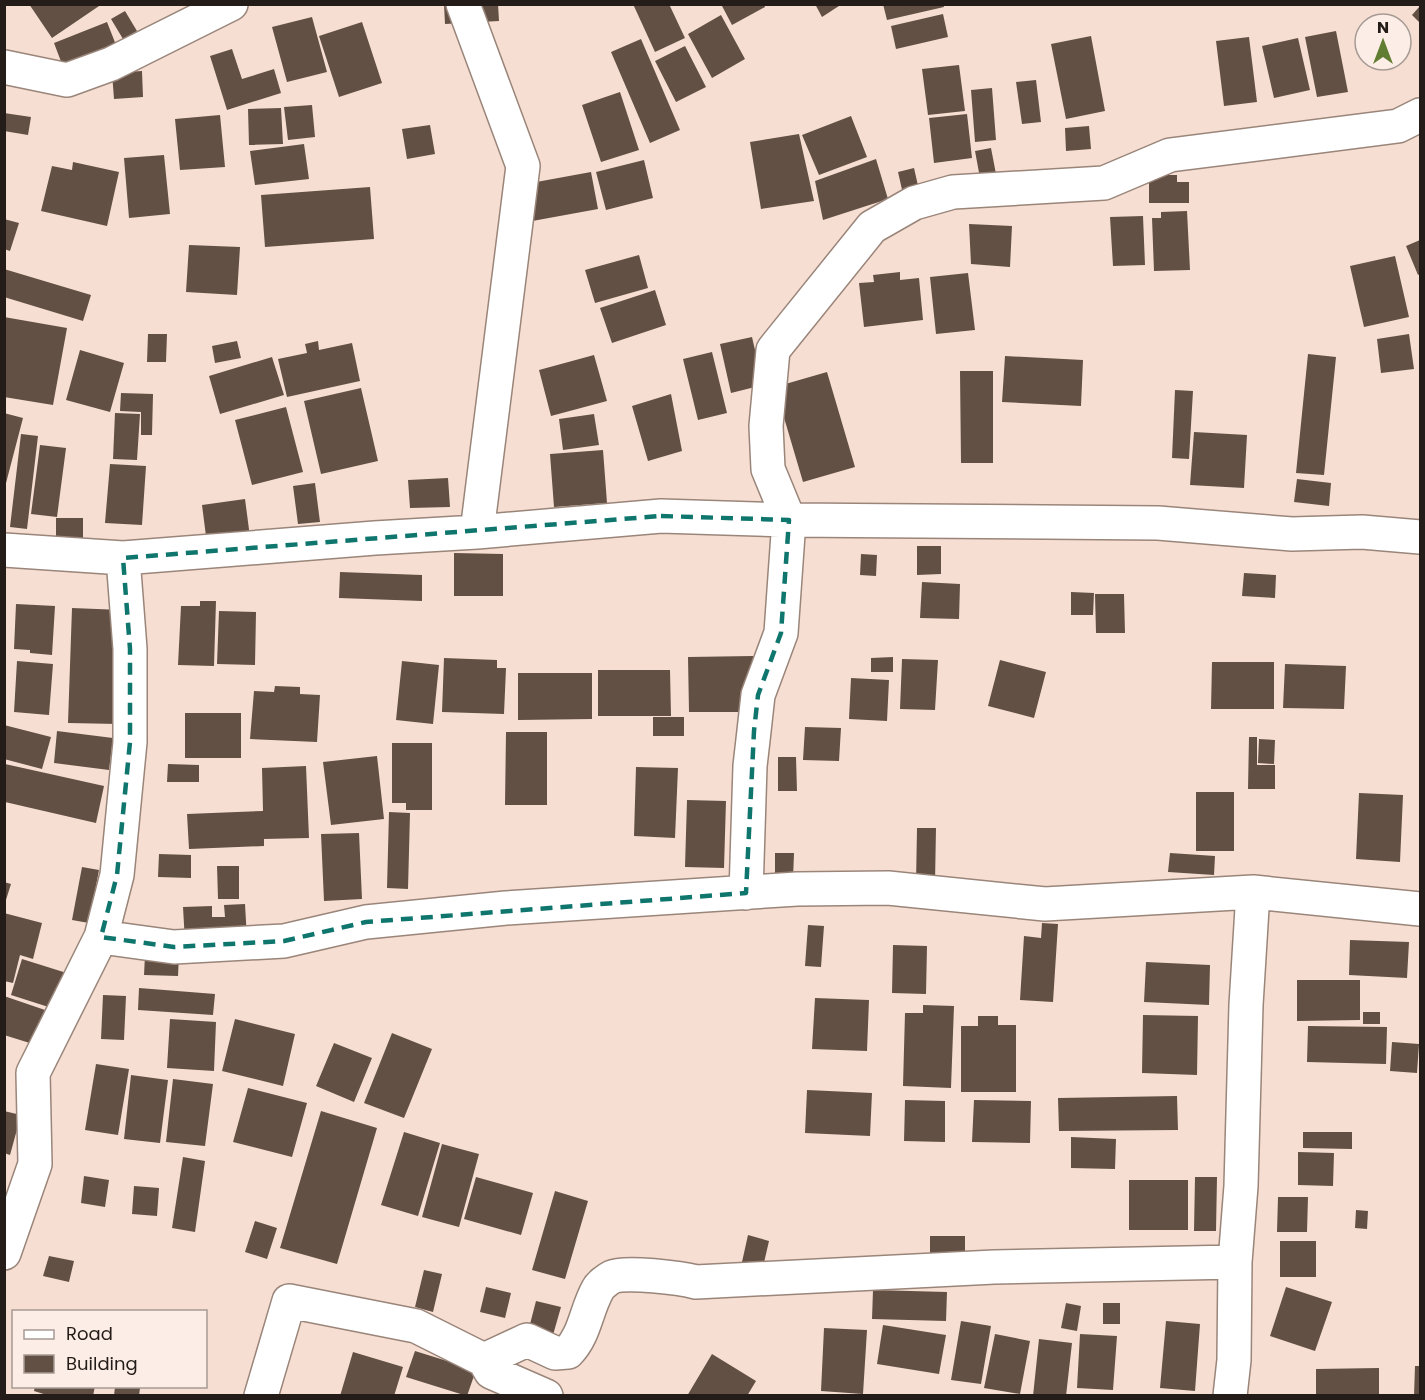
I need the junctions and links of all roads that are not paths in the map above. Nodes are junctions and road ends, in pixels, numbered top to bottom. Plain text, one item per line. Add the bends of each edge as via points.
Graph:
1 (231, 4) edge
2 (463, 4) edge
3 (4, 67) edge
4 (1420, 115) edge
5 (789, 520) junction
6 (477, 532) junction
7 (1420, 537) edge
8 (4, 550) edge
9 (123, 558) junction
10 (1253, 892) junction
11 (746, 893) junction
12 (1420, 909) edge
13 (101, 937) junction
14 (4, 1253) edge
15 (1235, 1262) junction
16 (484, 1360) junction
17 (261, 1395) edge
18 (546, 1395) edge
19 (1230, 1395) edge

1 - 3 street via 111,64 67,80
2 - 6 street via 523,166
4 - 5 street via 1398,126 1170,155 1104,183 953,192 914,203 872,227 773,351 766,426 768,469
5 - 6 street via 661,516
5 - 7 street via 1158,523 1292,534 1362,532
5 - 11 street via 781,633 758,695 755,719
6 - 9 street
8 - 9 street
9 - 13 street via 130,649 130,742 117,875
10 - 11 street via 1046,904 888,888
10 - 12 street
10 - 15 street
11 - 13 street via 506,908 366,922 284,941 174,947
13 - 14 street via 33,1073 35,1164
15 - 16 street via 994,1268 703,1282 624,1275 612,1277 599,1288 576,1345 568,1352 555,1353 527,1340
15 - 19 street
16 - 17 street via 416,1326 289,1301
16 - 18 street via 491,1372

